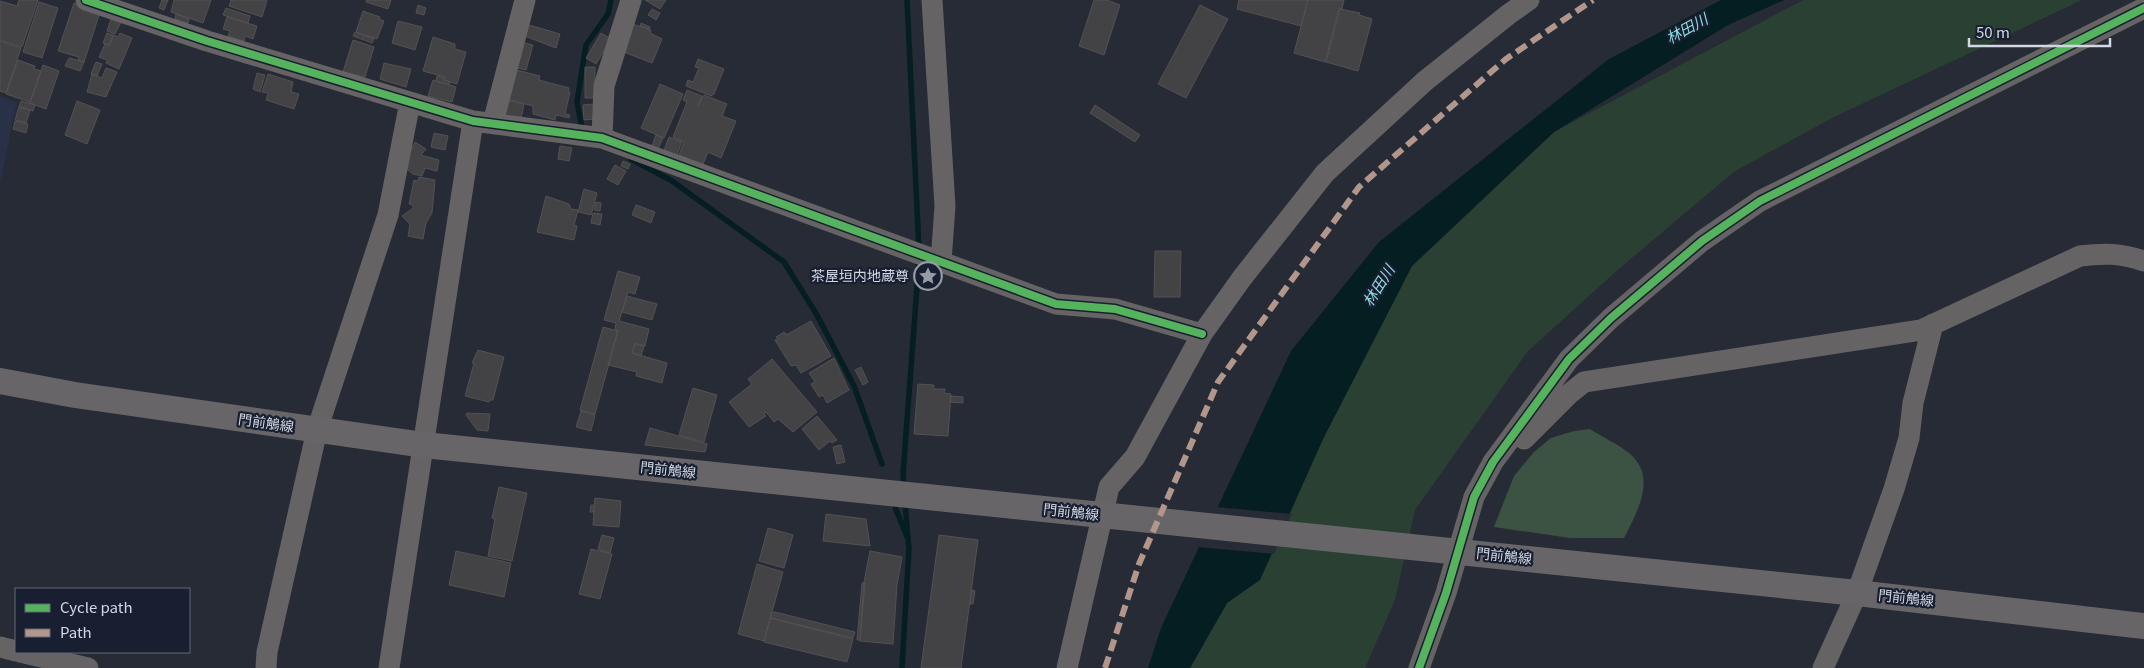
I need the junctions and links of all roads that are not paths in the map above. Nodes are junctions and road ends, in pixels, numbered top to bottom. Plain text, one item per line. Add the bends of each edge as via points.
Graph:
1 (86, 0) edge
2 (525, 0) edge
3 (632, 0) edge
4 (932, 0) edge
5 (1529, 0) edge
6 (2144, 8) edge
7 (410, 102) junction
8 (483, 122) junction
9 (602, 138) junction
10 (2144, 261) edge
11 (941, 262) junction
12 (1932, 324) junction
13 (1202, 334) junction
14 (0, 381) edge
15 (317, 430) junction
16 (424, 445) junction
17 (1494, 462) junction
18 (1107, 516) junction
19 (1451, 550) junction
20 (1857, 592) junction
21 (2144, 626) edge
22 (0, 647) edge
23 (15, 651) edge
24 (24, 653) edge
25 (88, 668) edge
26 (266, 668) edge
27 (389, 668) edge
28 (1067, 668) edge
29 (1419, 668) edge
30 (1823, 668) edge

1 - 7 street
2 - 8 street
3 - 9 street via 604,86
4 - 11 street via 945,206
5 - 13 street via 1425,81 1325,173
6 - 17 street via 1760,200 1702,241 1611,318 1569,359
7 - 8 street
7 - 15 street via 388,215
8 - 9 street
8 - 16 street
9 - 11 street
10 - 12 street via 2105,252 2080,256
11 - 13 street via 1056,304 1115,310
12 - 17 street via 1921,330 1584,382 1568,394 1515,451
12 - 20 street via 1913,403 1909,438
13 - 18 street via 1135,457 1109,487
14 - 15 main road, 門前鵤線
15 - 16 main road, 門前鵤線
15 - 26 street
16 - 18 main road, 門前鵤線
16 - 27 street
17 - 19 street via 1474,497
18 - 19 main road, 門前鵤線
18 - 28 street
19 - 20 main road, 門前鵤線
19 - 29 street via 1446,592
20 - 21 main road, 門前鵤線
20 - 30 street
22 - 23 street
24 - 25 street

